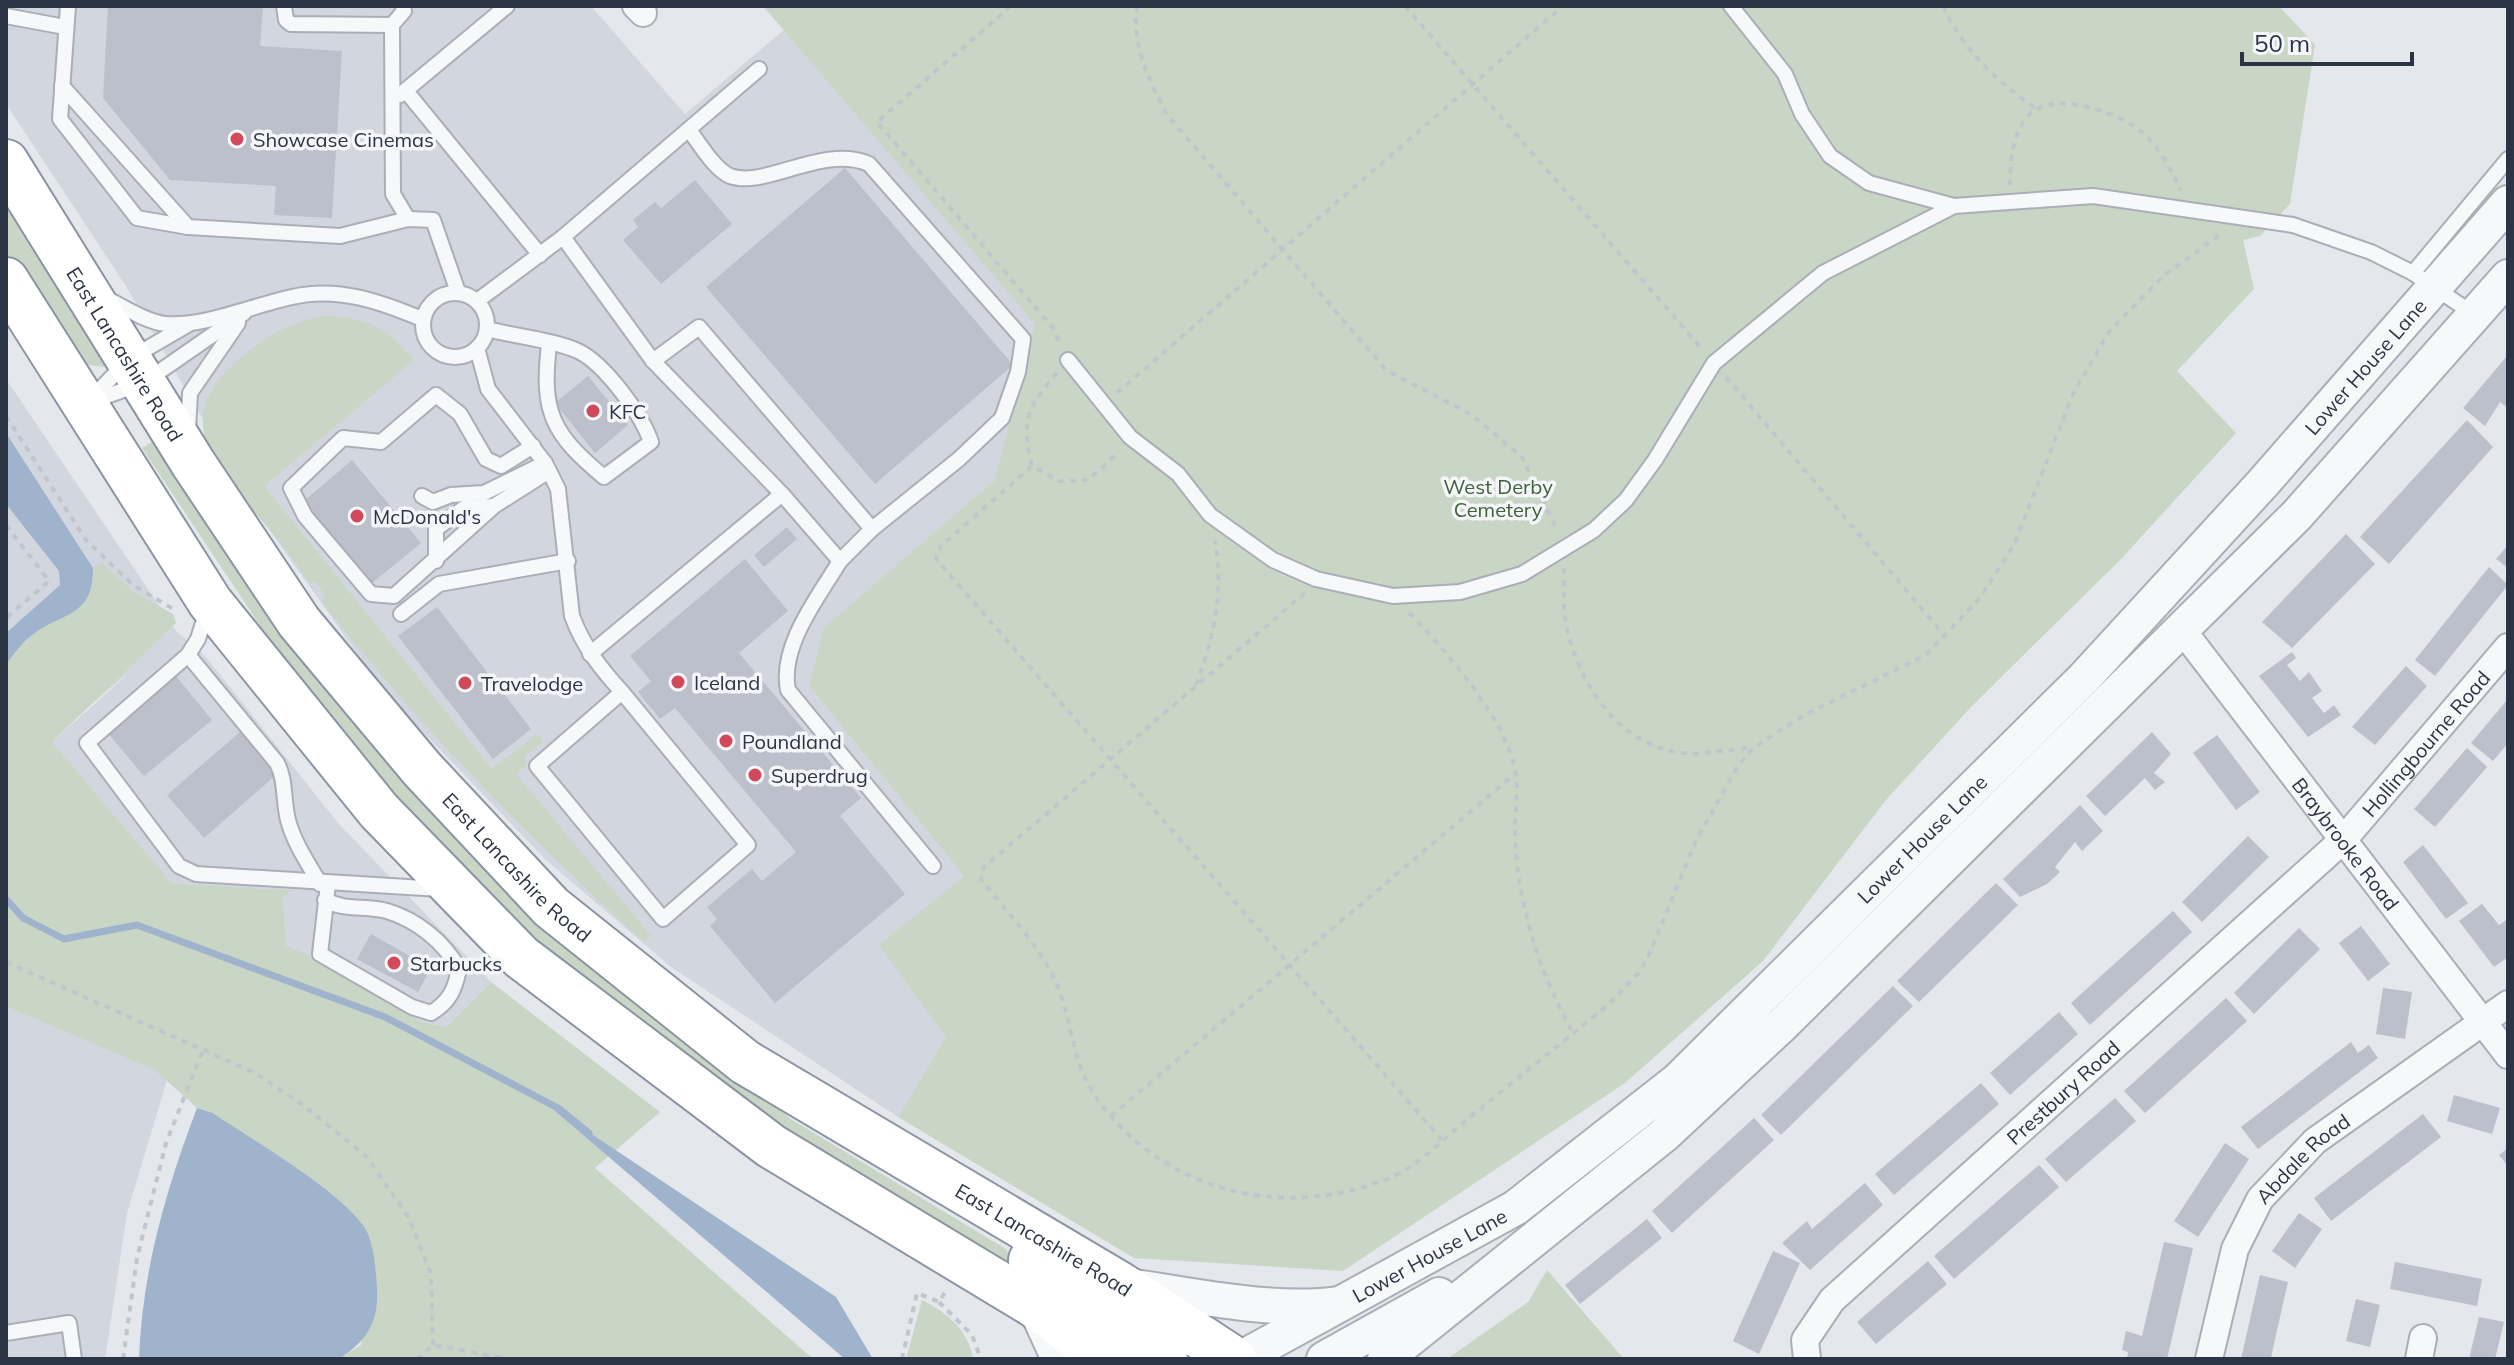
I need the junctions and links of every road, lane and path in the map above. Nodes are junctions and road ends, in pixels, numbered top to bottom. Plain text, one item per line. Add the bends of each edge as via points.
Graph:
1 (68, 6) edge
2 (284, 6) edge
3 (403, 6) edge
4 (507, 6) edge
5 (1011, 6) edge
6 (1137, 6) edge
7 (1405, 6) edge
8 (1563, 6) edge
9 (1731, 6) edge
10 (1943, 6) edge
11 (6, 16) edge
12 (392, 25) junction
13 (65, 27) junction
14 (759, 69) dead end
15 (1471, 85) junction
16 (62, 86) junction
17 (406, 91) junction
18 (392, 103) junction
19 (2037, 109) junction
20 (689, 130) junction
21 (2508, 159) edge
22 (6, 162) edge
23 (2010, 202) junction
24 (2508, 203) edge
25 (1954, 206) junction
26 (2191, 210) junction
27 (2241, 216) junction
28 (408, 219) junction
29 (188, 227) junction
30 (563, 237) junction
31 (1282, 248) junction
32 (540, 255) junction
33 (2508, 277) edge
34 (6, 280) edge
35 (2424, 280) junction
36 (84, 288) junction
37 (458, 292) junction
38 (477, 301) junction
39 (248, 310) junction
40 (2476, 316) junction
41 (198, 319) junction
42 (422, 319) junction
43 (487, 329) junction
44 (549, 345) junction
45 (477, 348) junction
46 (1068, 360) junction
47 (653, 361) junction
48 (1714, 363) junction
49 (136, 371) junction
50 (86, 404) junction
51 (1104, 405) junction
52 (6, 416) edge
53 (1130, 437) junction
54 (533, 446) junction
55 (193, 463) junction
56 (1032, 466) junction
57 (547, 467) junction
58 (782, 494) junction
59 (422, 496) dead end
60 (494, 506) junction
61 (1210, 515) junction
62 (6, 525) edge
63 (872, 529) junction
64 (1564, 546) junction
65 (436, 561) junction
66 (568, 561) junction
67 (840, 561) junction
68 (1316, 579) junction
69 (1393, 596) junction
70 (197, 609) junction
71 (401, 614) dead end
72 (6, 618) edge
73 (2183, 631) junction
74 (1944, 635) junction
75 (2508, 647) edge
76 (590, 654) junction
77 (188, 655) junction
78 (1195, 688) junction
79 (622, 692) junction
80 (1753, 748) junction
81 (1110, 760) junction
82 (1516, 773) junction
83 (2343, 840) junction
84 (933, 866) dead end
85 (324, 884) junction
86 (456, 890) junction
87 (325, 900) junction
88 (6, 962) edge
89 (1288, 968) junction
90 (2508, 1004) edge
91 (2483, 1022) junction
92 (1573, 1033) junction
93 (203, 1050) junction
94 (2508, 1055) edge
95 (745, 1062) junction
96 (1111, 1116) junction
97 (1442, 1140) junction
98 (1531, 1244) junction
99 (951, 1284) dead end
100 (1121, 1285) junction
101 (939, 1302) junction
102 (1347, 1302) junction
103 (1034, 1305) junction
104 (6, 1333) edge
105 (433, 1345) junction
106 (74, 1359) edge
107 (123, 1359) edge
108 (417, 1359) edge
109 (509, 1359) edge
110 (902, 1359) edge
111 (981, 1359) edge
112 (1059, 1359) edge
113 (1105, 1359) edge
114 (1165, 1359) edge
115 (1237, 1359) edge
116 (1324, 1359) edge
117 (1385, 1359) edge
118 (1807, 1359) edge
119 (2209, 1359) edge

1 - 13 lane
2 - 12 lane via 291,24
3 - 12 lane
4 - 17 lane
5 - 46 path via 877,122 1053,328
6 - 31 path via 1138,47 1168,116
7 - 15 path
8 - 15 path
9 - 25 lane via 1785,74 1802,114 1830,156 1869,183
10 - 19 path via 1977,60
11 - 13 lane
12 - 18 lane
13 - 16 lane
14 - 20 lane
15 - 31 path
15 - 48 path
16 - 29 lane
16 - 29 lane via 60,119 137,218
17 - 18 lane
17 - 32 lane
18 - 28 lane via 393,194
19 - 23 path via 2028,115 2010,157
19 - 26 path via 2076,104 2126,121 2159,150
20 - 30 lane
20 - 63 lane via 720,168 739,177 848,157 869,164 1021,333 1018,372 1002,418
21 - 35 lane
22 - 36 highway, East Lancashire Road
23 - 25 lane
23 - 26 lane via 2093,196
24 - 35 street, Lower House Lane
25 - 48 lane via 1823,273
26 - 27 lane
27 - 35 lane via 2293,225 2371,252
27 - 74 path via 2163,276 2108,333 2073,394 2014,545 1979,599
28 - 29 lane via 340,236
28 - 37 lane via 433,220
30 - 32 lane
30 - 47 lane
31 - 51 path
31 - 64 path via 1386,370 1472,415 1522,457
32 - 38 lane
33 - 40 street, Lower House Lane
34 - 50 highway
35 - 40 lane
35 - 102 street, Lower House Lane via 2084,678 1677,1081 1515,1208
36 - 41 lane via 165,324
36 - 49 highway, East Lancashire Road
37 - 38 lane
37 - 42 lane via 438,297
38 - 43 lane
39 - 41 lane
39 - 42 lane via 294,296 328,294 369,298
39 - 49 lane via 212,339
39 - 55 lane via 190,393
40 - 73 street, Lower House Lane via 2297,515
41 - 49 lane
42 - 45 lane via 424,334 437,352 457,357
43 - 44 lane
43 - 45 lane
44 - 44 lane via 578,351 610,378 647,428 651,442 604,477 574,452 552,420 544,385
45 - 54 lane via 488,389
46 - 51 lane
46 - 56 path via 1028,413 1025,438
47 - 58 lane
47 - 63 lane via 699,327
48 - 64 lane via 1626,500 1594,530
48 - 74 path
49 - 50 lane
49 - 50 lane
49 - 55 highway, East Lancashire Road
50 - 70 highway
51 - 53 lane
52 - 70 path via 86,540 133,585
53 - 56 path via 1088,480 1059,481
53 - 61 lane via 1178,474
54 - 57 lane
54 - 65 lane via 501,466 486,459 460,414 436,395 381,442 343,438 291,488 305,516 371,594 394,596
55 - 95 highway, East Lancashire Road via 299,622 433,780 551,907
56 - 81 path via 941,546 936,559
57 - 59 lane via 484,493 433,502
57 - 60 lane
57 - 66 lane via 560,502
58 - 67 lane
58 - 76 lane
60 - 65 lane
60 - 65 lane via 464,508 436,529
61 - 68 lane via 1273,560
61 - 78 path via 1220,590
62 - 72 path via 49,581
63 - 67 lane
64 - 69 lane via 1522,574 1473,588
64 - 80 path via 1565,621 1578,668 1596,699 1650,745 1683,753
66 - 71 lane via 439,584
66 - 76 lane via 572,616
67 - 84 lane via 793,648 788,690
68 - 69 lane
68 - 78 path
69 - 82 path via 1474,691 1502,735
70 - 77 lane via 198,639
70 - 86 highway
73 - 83 street, Braybrooke Road
73 - 98 street, Lower House Lane via 1772,1034 1664,1135
74 - 80 path via 1926,655 1803,716
75 - 83 street, Hollingbourne Road
76 - 79 lane
77 - 85 lane via 277,763 294,838
77 - 85 lane via 87,743 187,871
78 - 81 path
79 - 79 lane via 748,845 663,919 537,766
80 - 92 path via 1721,792 1695,843 1639,973
81 - 89 path
81 - 96 path via 983,868 981,879 1043,959 1059,989 1080,1068
82 - 89 path
82 - 92 path via 1515,834 1528,925 1541,968
83 - 91 street, Braybrooke Road
83 - 118 street, Prestbury Road via 1832,1300 1805,1340
85 - 86 lane
85 - 87 lane
86 - 103 highway via 521,957 771,1146
87 - 87 lane via 320,954 412,1007 431,1013 446,1004 459,969 448,949 386,911 339,907
88 - 93 path
89 - 96 path
89 - 97 path
90 - 91 street, Abdale Road
91 - 94 street, Braybrooke Road
91 - 119 street, Abdale Road via 2315,1141 2260,1199 2235,1249
92 - 97 path
93 - 105 path via 255,1073 367,1157 409,1218 431,1274
93 - 107 path via 166,1143 137,1258
95 - 100 highway, East Lancashire Road
95 - 114 highway via 807,1125 1013,1247
96 - 97 path via 1157,1159 1218,1189 1254,1197 1325,1196 1360,1187 1394,1176
98 - 116 street
98 - 117 street, Lower House Lane
99 - 101 path
100 - 102 street via 1226,1300 1323,1306
100 - 115 highway, East Lancashire Road
101 - 110 path via 917,1293
101 - 111 path via 972,1335
102 - 115 street, Lower House Lane
103 - 112 street
103 - 113 highway
104 - 106 lane via 69,1323
105 - 108 path
105 - 109 path

